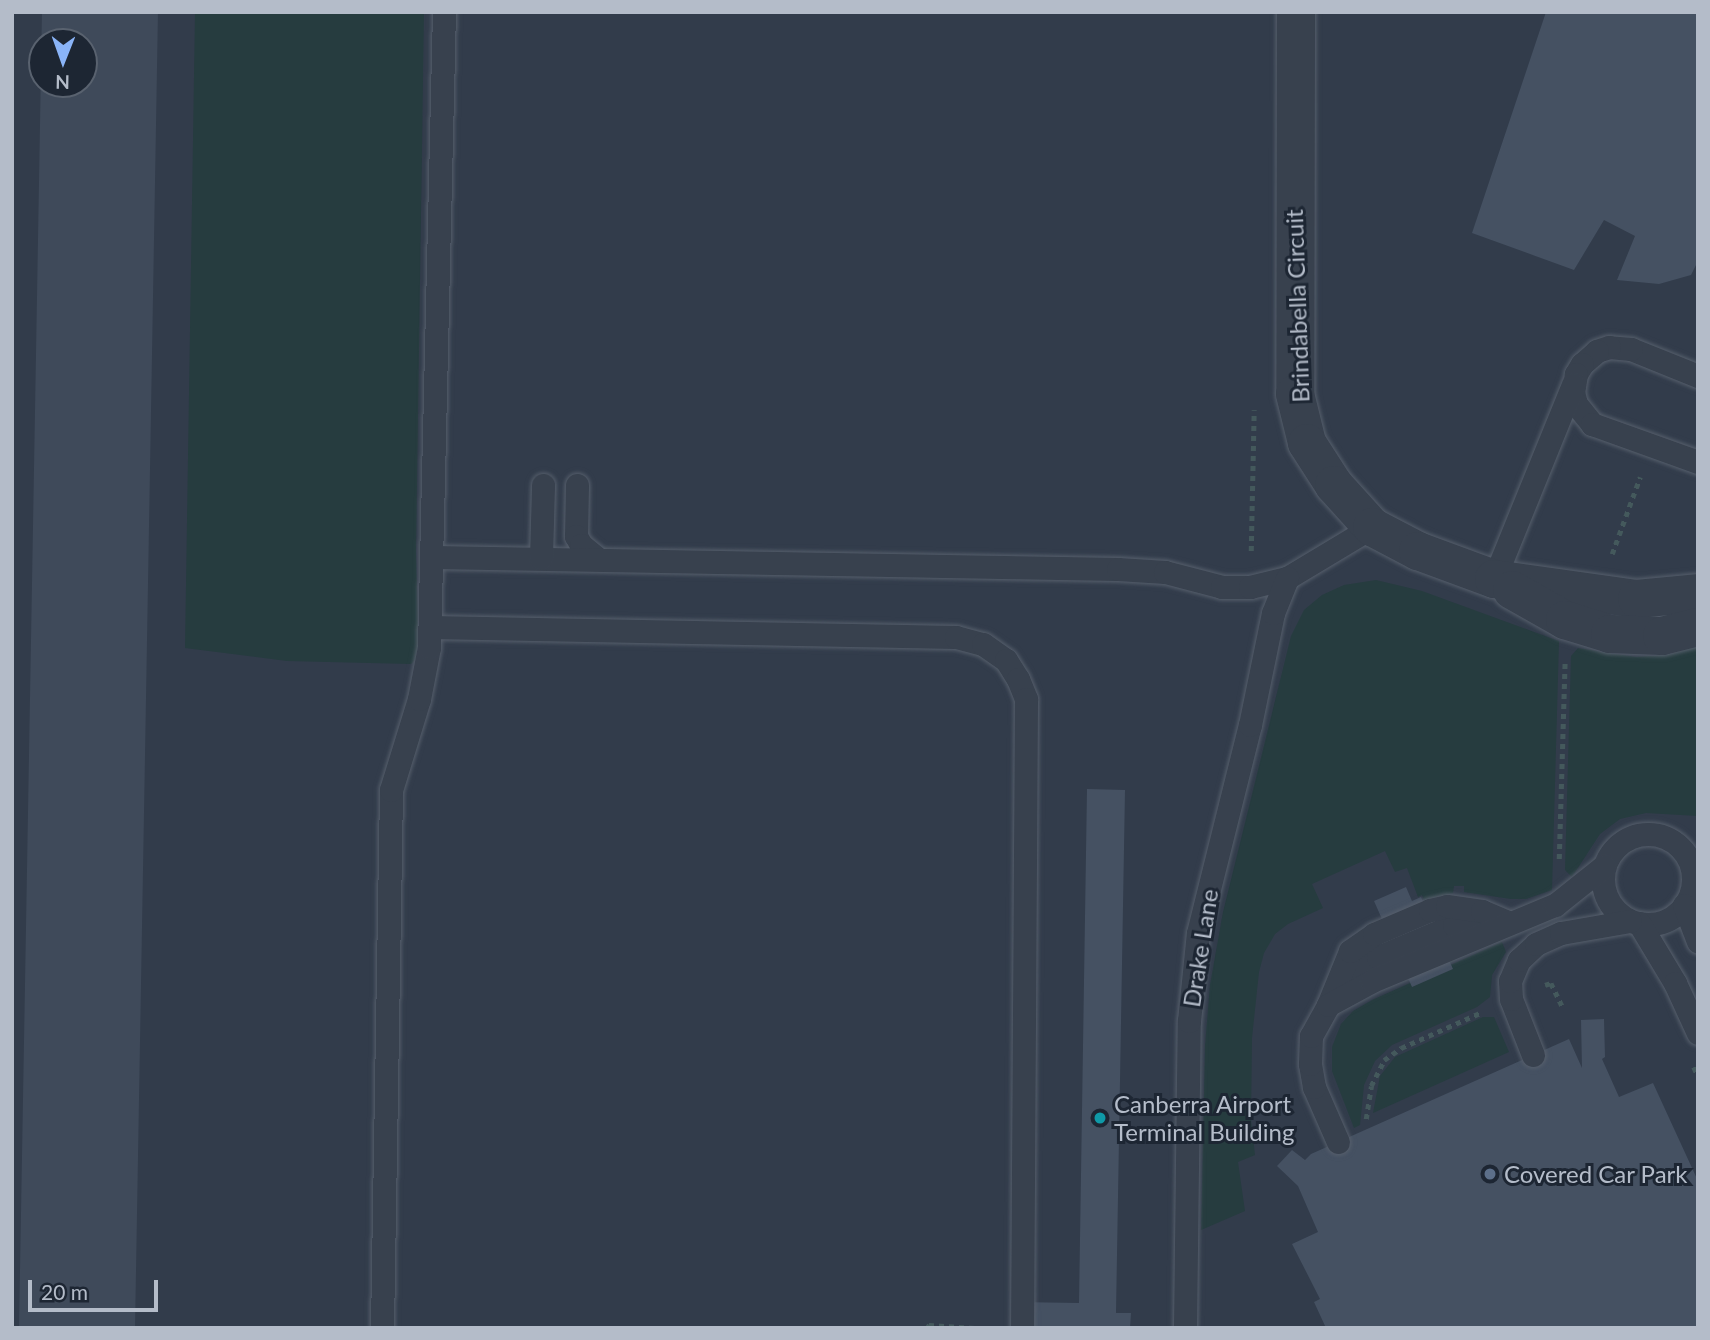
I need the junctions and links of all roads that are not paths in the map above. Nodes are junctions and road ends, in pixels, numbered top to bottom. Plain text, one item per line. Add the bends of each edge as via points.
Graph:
1 (444, 12) edge
2 (1296, 12) edge
3 (1698, 376) edge
4 (1574, 383) junction
5 (1698, 463) edge
6 (543, 485) dead end
7 (577, 485) dead end
8 (1373, 527) junction
9 (433, 557) junction
10 (541, 558) junction
11 (598, 559) junction
12 (1287, 578) junction
13 (1494, 579) junction
14 (1698, 593) edge
15 (430, 627) junction
16 (1698, 627) edge
17 (1693, 856) edge
18 (1604, 866) junction
19 (1684, 905) junction
20 (1635, 922) junction
21 (1510, 923) junction
22 (1698, 941) edge
23 (1328, 1004) junction
24 (1698, 1033) edge
25 (1533, 1055) dead end
26 (1338, 1142) dead end
27 (382, 1328) edge
28 (1022, 1328) edge
29 (1185, 1328) edge

1 - 9 lane
2 - 8 street, Brindabella Circuit via 1295,394 1307,443 1334,485
3 - 4 lane via 1631,349 1609,347 1586,358
4 - 5 lane via 1576,404 1592,424
4 - 13 lane
6 - 10 lane
7 - 11 lane via 576,536
8 - 12 lane
8 - 13 street, Brindabella Circuit via 1418,551
9 - 10 lane
9 - 15 lane
10 - 11 lane
11 - 12 lane via 1138,570 1236,588
12 - 29 lane, Drake Lane via 1273,614 1198,933 1189,1021
13 - 14 street, Brindabella Circuit via 1637,599
13 - 16 street, Brindabella Circuit via 1565,620 1596,631 1644,637
15 - 27 lane via 419,699 391,790
15 - 28 lane via 956,637 983,644 1006,660 1026,699
17 - 18 lane via 1666,838 1636,835 1616,847
17 - 19 lane via 1693,883
18 - 20 lane via 1602,879 1610,904
18 - 21 lane via 1561,901
19 - 20 lane via 1659,923
19 - 22 lane
20 - 24 lane via 1675,983
20 - 25 lane via 1561,933 1522,955 1512,975 1510,996
21 - 23 lane
21 - 23 lane via 1482,911 1447,906 1430,909 1374,934 1350,951
23 - 26 lane via 1311,1037 1310,1065 1314,1087

